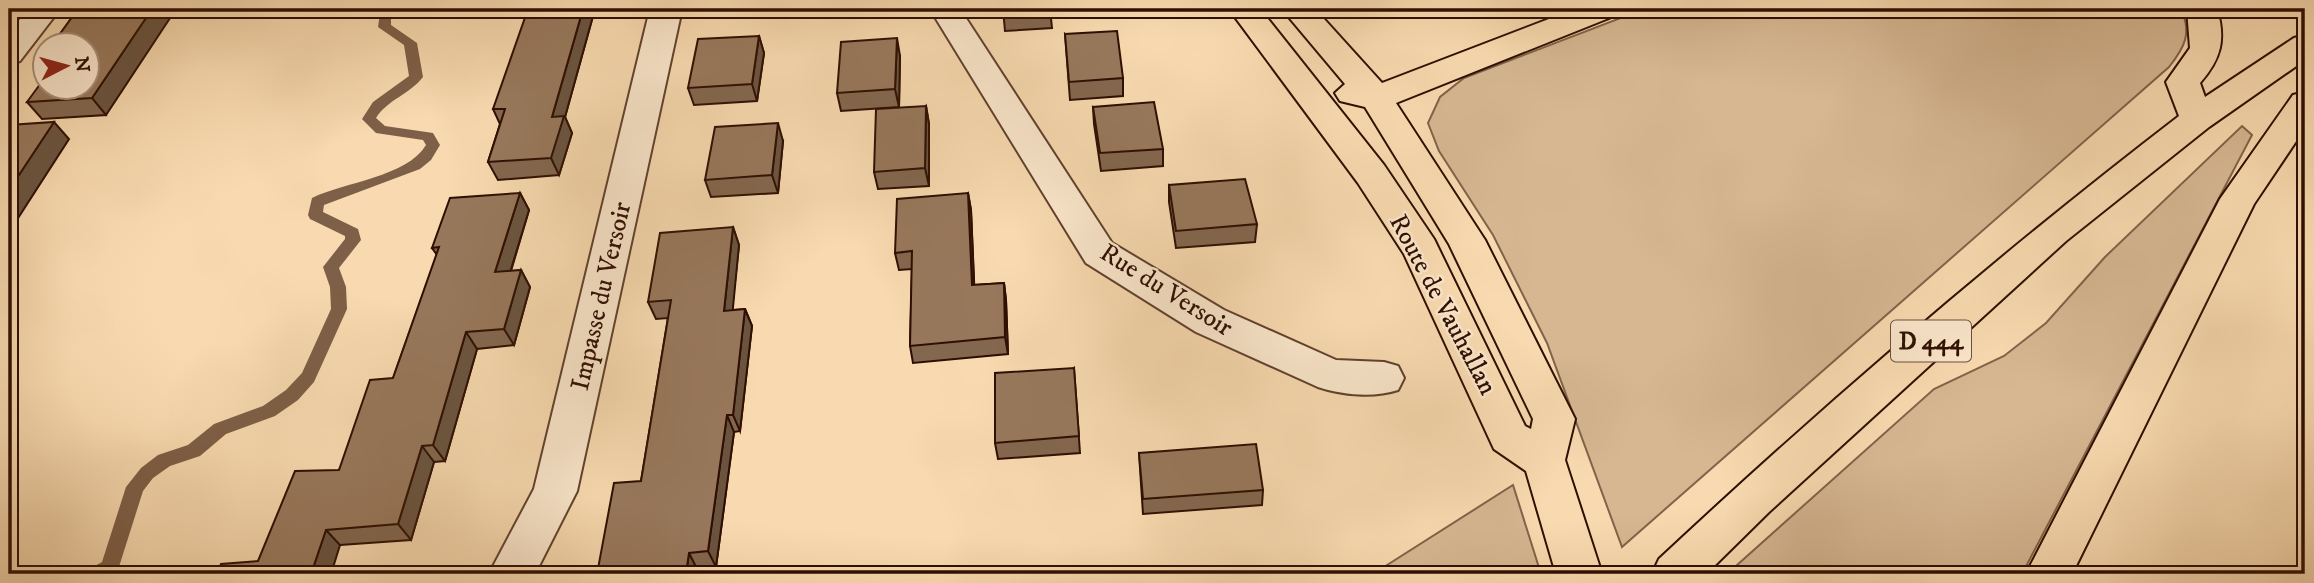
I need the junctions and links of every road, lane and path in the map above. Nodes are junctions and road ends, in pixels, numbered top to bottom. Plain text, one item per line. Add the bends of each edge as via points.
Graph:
1 (44, 9) edge
2 (666, 9) edge
3 (945, 9) edge
4 (1244, 9) edge
5 (1603, 9) edge
6 (2202, 9) edge
7 (1311, 13) edge
8 (2305, 45) edge
9 (9, 54) edge
10 (1291, 71) junction
11 (1376, 98) junction
12 (2305, 103) edge
13 (2197, 119) junction
14 (1384, 378) dead end
15 (1544, 460) junction
16 (512, 574) edge
17 (1579, 574) edge
18 (1675, 574) edge
19 (2049, 574) edge

1 - 9 street
2 - 16 street, Impasse du Versoir via 555,491
3 - 14 street, Rue du Versoir via 1099,253 1210,321 1332,376
4 - 10 main road, Route de Vauhallan
5 - 11 main road
6 - 13 main road via 2210,39 2202,61 2183,82
7 - 10 main road
7 - 11 main road, Route de Vauhallan
8 - 13 main road, D 444
10 - 11 main road via 1329,88
10 - 15 main road, Route de Vauhallan via 1371,174 1421,248 1509,437
11 - 15 main road, Route de Vauhallan via 1466,240 1549,407 1554,419
12 - 19 main road via 2238,199
13 - 18 main road, D 444 via 2053,232
15 - 17 main road

